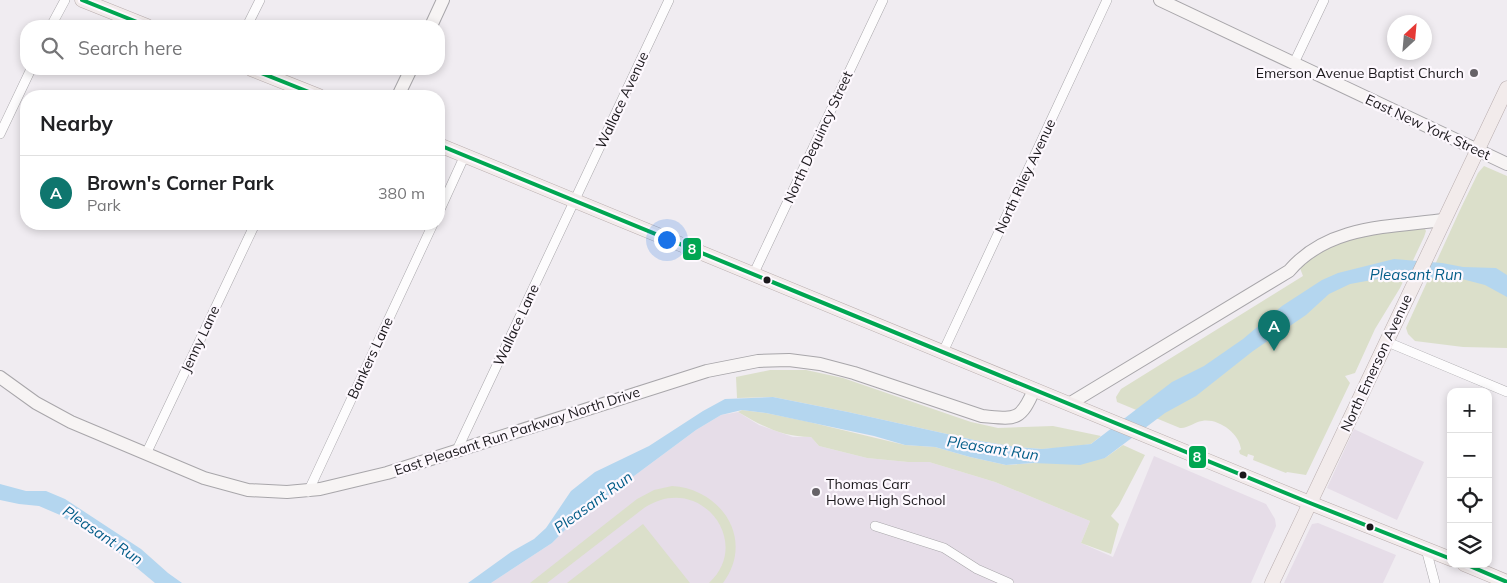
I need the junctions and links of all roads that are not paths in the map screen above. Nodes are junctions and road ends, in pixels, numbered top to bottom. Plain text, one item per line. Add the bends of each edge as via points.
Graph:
1 (65, 0) edge
2 (82, 0) edge
3 (260, 0) edge
4 (443, 0) edge
5 (669, 0) edge
6 (883, 0) edge
7 (1107, 0) edge
8 (1160, 0) edge
9 (1324, 0) edge
10 (54, 20) edge
11 (132, 20) edge
12 (251, 20) edge
13 (434, 20) edge
14 (1294, 63) junction
15 (28, 75) edge
16 (265, 75) edge
17 (408, 75) edge
18 (1507, 88) edge
19 (21, 90) edge
20 (302, 90) edge
21 (401, 90) edge
22 (20, 92) edge
23 (0, 134) edge
24 (445, 148) edge
25 (1477, 151) junction
26 (465, 156) junction
27 (1507, 164) edge
28 (445, 199) edge
29 (575, 200) junction
30 (1444, 220) junction
31 (252, 230) edge
32 (430, 230) edge
33 (754, 273) junction
34 (1385, 341) junction
35 (943, 352) junction
36 (0, 378) edge
37 (1034, 390) junction
38 (1507, 392) edge
39 (1069, 404) junction
40 (457, 450) junction
41 (146, 454) junction
42 (308, 492) junction
43 (1310, 503) junction
44 (875, 526) dead end
45 (1426, 549) junction
46 (1447, 557) edge
47 (1474, 568) edge
48 (1507, 582) edge
49 (1009, 583) edge
50 (1272, 583) edge
51 (1434, 583) edge

1 - 10 street
2 - 11 main road
3 - 12 street
4 - 13 street
5 - 29 street, Wallace Avenue
6 - 33 street, North Dequincy Street
7 - 35 street, North Riley Avenue
8 - 14 street, East New York Street
9 - 14 street
14 - 25 street, East New York Street
15 - 19 street
16 - 20 main road
17 - 21 street
18 - 25 main road, North Emerson Avenue
22 - 23 street
24 - 26 main road
25 - 27 street, East New York Street
25 - 30 main road, North Emerson Avenue
26 - 28 street
26 - 29 main road
29 - 33 main road
29 - 40 street, Wallace Lane
30 - 34 main road, North Emerson Avenue
30 - 39 street via 1378,227 1327,242 1301,257 1289,271
31 - 41 street, Jenny Lane
32 - 42 street, Bankers Lane
33 - 35 main road
34 - 38 street
34 - 43 main road, North Emerson Avenue
35 - 37 main road
36 - 41 street, East Pleasant Run Parkway North Drive via 57,416
37 - 39 main road
37 - 40 street, East Pleasant Run Parkway North Drive via 1027,405 1013,418 982,416 840,368 800,361 758,361 707,371
39 - 43 main road
40 - 42 street, East Pleasant Run Parkway North Drive
41 - 42 street, East Pleasant Run Parkway North Drive via 233,487
43 - 45 main road
43 - 50 main road, North Emerson Avenue
44 - 49 street via 944,548 977,570
45 - 46 main road
45 - 51 street
47 - 48 main road

